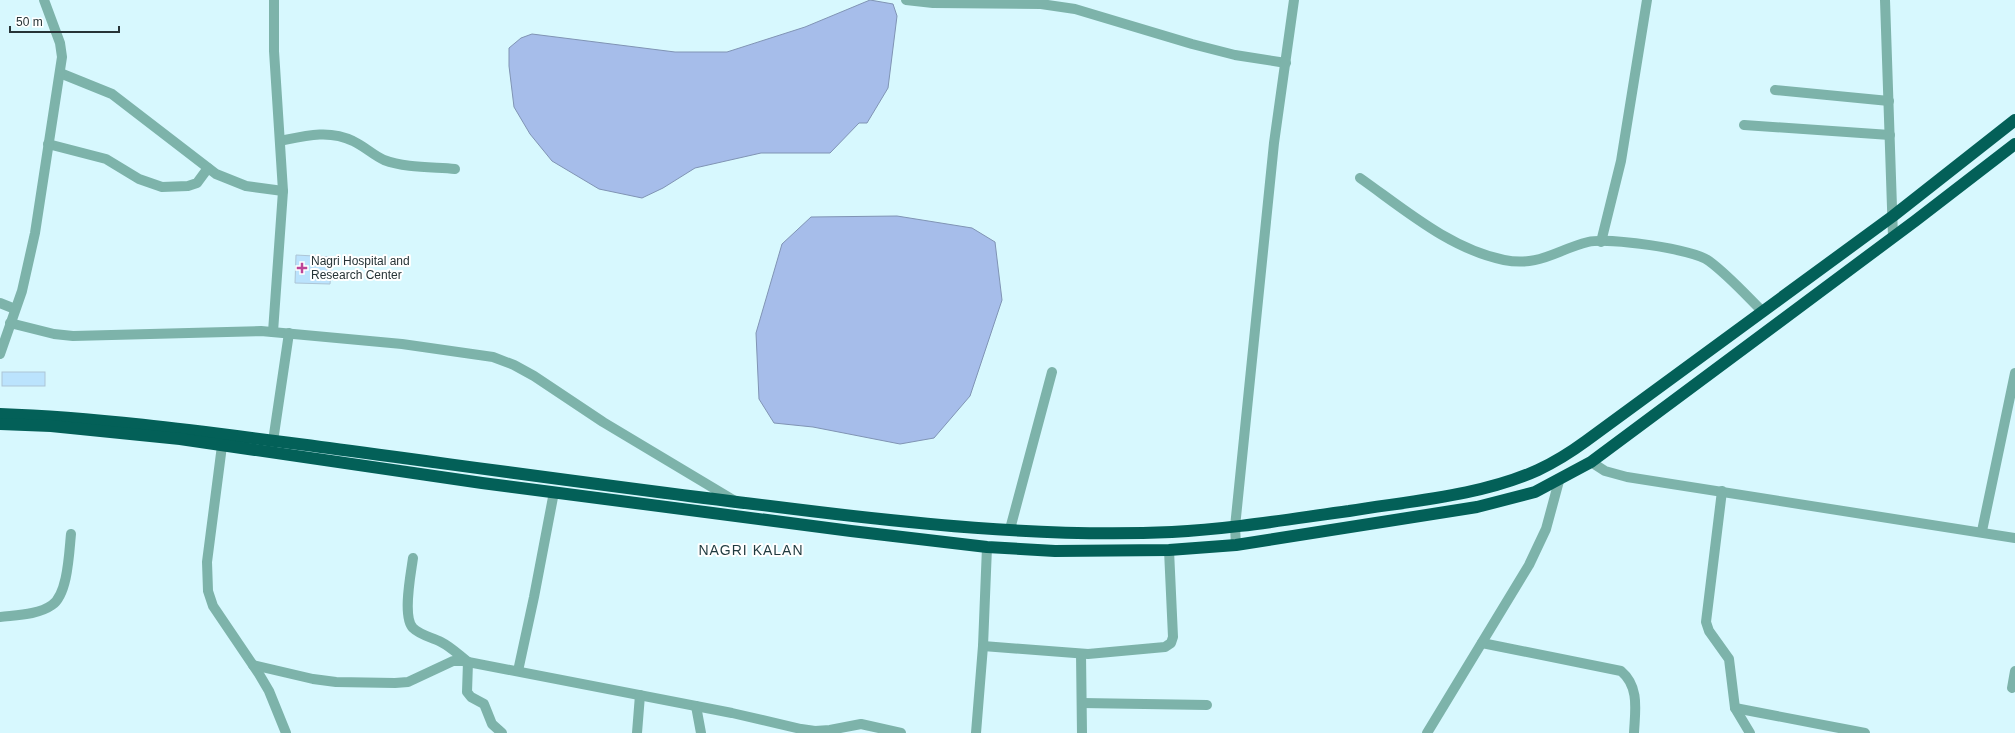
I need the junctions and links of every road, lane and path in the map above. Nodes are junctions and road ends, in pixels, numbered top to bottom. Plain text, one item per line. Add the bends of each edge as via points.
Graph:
1 (44, 0) edge
2 (274, 0) edge
3 (906, 0) edge
4 (1294, 0) edge
5 (1646, 0) edge
6 (1885, 0) edge
7 (1286, 63) junction
8 (60, 73) junction
9 (1775, 90) dead end
10 (1889, 101) junction
11 (2015, 120) edge
12 (1744, 125) dead end
13 (1890, 135) junction
14 (280, 141) junction
15 (48, 144) junction
16 (2015, 144) edge
17 (208, 168) junction
18 (455, 169) dead end
19 (1360, 178) dead end
20 (283, 191) junction
21 (1893, 216) junction
22 (1893, 238) junction
23 (1601, 242) junction
24 (0, 303) edge
25 (15, 309) junction
26 (1762, 311) junction
27 (10, 323) junction
28 (273, 332) junction
29 (289, 333) junction
30 (0, 354) edge
31 (1052, 372) dead end
32 (2015, 373) edge
33 (0, 414) edge
34 (0, 424) edge
35 (222, 440) junction
36 (272, 447) junction
37 (1591, 462) junction
38 (1559, 480) junction
39 (1722, 491) junction
40 (554, 492) junction
41 (738, 503) junction
42 (1235, 527) junction
43 (1010, 530) junction
44 (1982, 531) junction
45 (71, 534) dead end
46 (2015, 538) edge
47 (1236, 545) junction
48 (987, 547) junction
49 (1169, 550) junction
50 (413, 558) dead end
51 (0, 617) edge
52 (1482, 643) junction
53 (984, 646) junction
54 (1081, 654) junction
55 (468, 662) junction
56 (253, 665) junction
57 (518, 671) junction
58 (2015, 671) edge
59 (2012, 688) dead end
60 (640, 695) junction
61 (1082, 703) junction
62 (1207, 705) dead end
63 (696, 706) junction
64 (1735, 708) junction
65 (286, 733) edge
66 (502, 733) edge
67 (637, 733) edge
68 (701, 733) edge
69 (901, 733) edge
70 (976, 733) edge
71 (1082, 733) edge
72 (1427, 733) edge
73 (1634, 733) edge
74 (1750, 733) edge
75 (1865, 733) edge

1 - 8 street via 60,43
2 - 14 street via 274,51
3 - 7 street via 933,3 1041,4 1075,9 1234,55
4 - 7 street
5 - 23 street via 1622,161
6 - 10 street
7 - 42 street via 1274,143
8 - 15 street
8 - 17 street via 112,94
9 - 10 street
10 - 13 street
11 - 21 highway
12 - 13 street
13 - 21 street
14 - 18 street via 327,134 353,141 385,160
14 - 20 street
15 - 17 street via 106,159 139,179 162,187 197,183
15 - 25 street via 35,233 22,291
16 - 22 highway
17 - 20 street via 246,186
19 - 23 street via 1445,236 1476,252 1504,260 1541,260 1575,246
20 - 28 street
21 - 22 street
21 - 26 highway
22 - 37 highway
23 - 26 street via 1677,250 1708,260
24 - 25 street
25 - 27 street
26 - 42 highway via 1586,441 1535,472 1498,485 1425,499
27 - 28 street via 73,336
27 - 30 street
28 - 29 street
29 - 36 street
29 - 41 street via 493,357 534,376 603,422
31 - 43 street
32 - 44 street
33 - 35 highway via 72,417
34 - 35 highway
35 - 36 highway
35 - 56 street via 207,562 208,591 213,606
36 - 40 highway
36 - 41 highway
37 - 38 highway
37 - 39 street via 1605,471 1627,477
38 - 47 highway via 1535,492 1477,507
38 - 52 street via 1546,529 1529,565
39 - 44 street
39 - 64 street via 1706,622 1709,631 1729,659
40 - 48 highway
40 - 57 street
41 - 43 highway via 852,517
42 - 43 highway via 1090,533
42 - 47 street
44 - 46 street
45 - 51 street via 68,567 62,592 56,602 42,609
47 - 49 highway
48 - 49 highway via 1055,551
48 - 53 street
49 - 54 street via 1173,637 1170,643 1143,650
50 - 55 street via 408,609 408,619 412,627 447,646
52 - 72 street
52 - 73 street via 1621,671 1633,686
53 - 54 street
53 - 70 street
54 - 61 street
55 - 56 street via 453,661 408,682 395,683 336,682
55 - 57 street
55 - 66 street via 467,692 484,704 492,724
56 - 65 street via 269,691
57 - 60 street
58 - 59 street
60 - 63 street
60 - 67 street
61 - 62 street
61 - 71 street
63 - 68 street
63 - 69 street via 815,731 861,724
64 - 74 street
64 - 75 street

